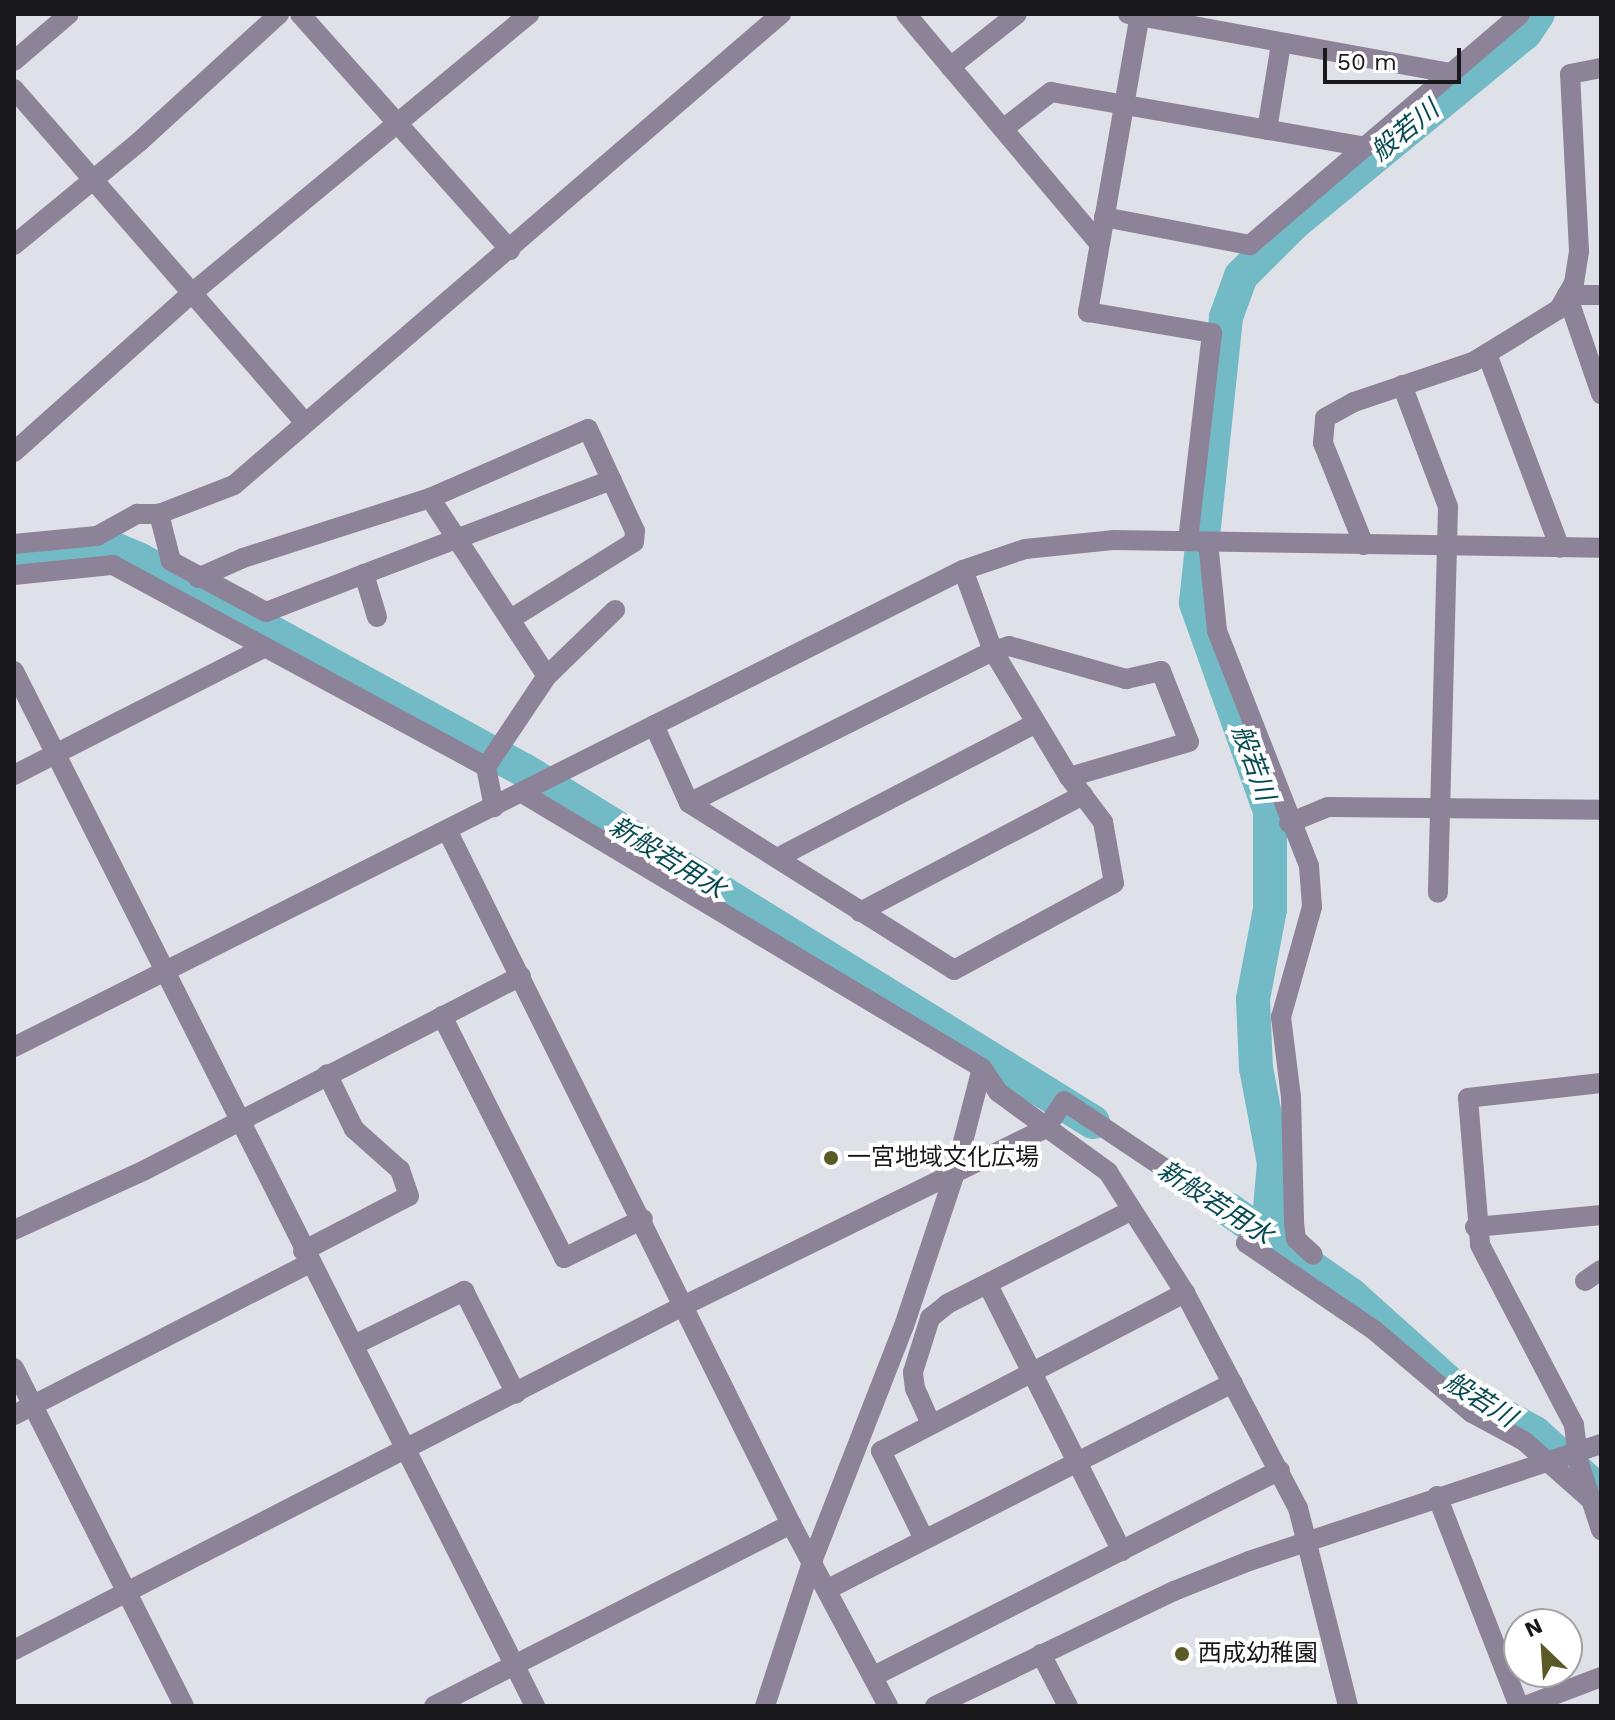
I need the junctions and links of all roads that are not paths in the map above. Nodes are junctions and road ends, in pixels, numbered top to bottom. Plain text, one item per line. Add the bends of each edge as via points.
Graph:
1 (69, 14) edge
2 (279, 14) edge
3 (300, 14) edge
4 (529, 14) edge
5 (781, 14) edge
6 (906, 14) edge
7 (1017, 14) edge
8 (1520, 14) edge
9 (1136, 15) edge
10 (1281, 44) junction
11 (14, 61) edge
12 (950, 67) junction
13 (1601, 68) edge
14 (1451, 73) junction
15 (14, 89) edge
16 (1124, 103) junction
17 (399, 124) junction
18 (1003, 129) junction
19 (1267, 130) junction
20 (1365, 147) junction
21 (94, 180) junction
22 (1104, 217) junction
23 (1099, 243) junction
24 (14, 245) edge
25 (510, 250) junction
26 (192, 293) junction
27 (1567, 295) junction
28 (1601, 295) edge
29 (1487, 354) junction
30 (1402, 385) junction
31 (1601, 394) edge
32 (305, 423) junction
33 (14, 452) edge
34 (612, 480) junction
35 (430, 498) junction
36 (159, 514) junction
37 (459, 539) junction
38 (1198, 542) junction
39 (14, 544) edge
40 (1364, 545) junction
41 (1448, 548) junction
42 (1560, 548) junction
43 (1601, 548) edge
44 (963, 570) junction
45 (364, 574) junction
46 (14, 575) edge
47 (198, 578) junction
48 (615, 610) dead end
49 (377, 617) dead end
50 (511, 619) junction
51 (265, 647) junction
52 (993, 651) junction
53 (14, 671) edge
54 (547, 676) junction
55 (1036, 723) junction
56 (654, 725) junction
57 (52, 755) junction
58 (486, 767) junction
59 (14, 775) edge
60 (1069, 777) junction
61 (535, 787) junction
62 (1083, 795) junction
63 (689, 803) junction
64 (494, 807) junction
65 (1440, 810) junction
66 (1601, 810) edge
67 (1289, 823) junction
68 (447, 830) junction
69 (777, 858) junction
70 (1438, 893) dead end
71 (860, 912) junction
72 (163, 970) junction
73 (521, 976) junction
74 (442, 1016) junction
75 (14, 1047) edge
76 (982, 1068) junction
77 (327, 1074) junction
78 (1601, 1083) edge
79 (237, 1118) junction
80 (1046, 1128) junction
81 (955, 1173) junction
82 (1130, 1211) junction
83 (1601, 1215) edge
84 (643, 1219) junction
85 (1475, 1227) junction
86 (14, 1230) edge
87 (1313, 1255) dead end
88 (306, 1257) junction
89 (988, 1285) junction
90 (1185, 1293) junction
91 (685, 1305) junction
92 (354, 1345) junction
93 (14, 1368) edge
94 (1034, 1374) junction
95 (1233, 1383) junction
96 (516, 1394) junction
97 (34, 1405) junction
98 (14, 1415) edge
99 (930, 1422) junction
100 (1601, 1444) edge
101 (409, 1451) junction
102 (1565, 1458) junction
103 (1076, 1464) junction
104 (1280, 1470) junction
105 (1437, 1496) junction
106 (1592, 1501) edge
107 (791, 1524) junction
108 (1601, 1530) edge
109 (1308, 1538) junction
110 (924, 1539) junction
111 (1122, 1551) junction
112 (813, 1559) junction
113 (830, 1588) junction
114 (126, 1593) junction
115 (14, 1650) edge
116 (1041, 1654) junction
117 (515, 1665) junction
118 (874, 1676) junction
119 (1601, 1677) edge
120 (184, 1706) edge
121 (434, 1706) edge
122 (535, 1706) edge
123 (765, 1706) edge
124 (888, 1706) edge
125 (935, 1706) edge
126 (1068, 1706) edge
127 (1348, 1706) edge
128 (1522, 1706) edge

1 - 11 street
2 - 21 street
3 - 17 street
4 - 17 street
5 - 25 street
6 - 12 street
7 - 12 street
8 - 14 street
9 - 10 street
9 - 16 street
10 - 14 street
10 - 19 street
12 - 18 street
13 - 27 street via 1570,74 1579,251
14 - 20 street
15 - 21 street
16 - 18 street via 1051,92
16 - 19 street
16 - 22 street
17 - 25 street
17 - 26 street
18 - 23 street
19 - 20 street
20 - 22 street via 1250,245
21 - 24 street
21 - 26 street
22 - 23 street
23 - 38 street via 1088,312 1212,333
25 - 32 street
26 - 32 street
26 - 33 street
27 - 28 street
27 - 29 street via 1559,309
27 - 31 street
29 - 30 street
29 - 42 street
30 - 40 street via 1325,418 1323,443
30 - 41 street via 1448,507
32 - 36 street via 234,485
34 - 35 street via 591,433 580,430
34 - 37 street
34 - 50 street via 635,531 634,542
35 - 37 street
35 - 47 street via 243,558
36 - 39 street via 137,514 97,536
36 - 47 street via 171,561
37 - 45 street
37 - 50 street
38 - 40 street
38 - 44 street via 1063,541
38 - 67 street via 1217,631
40 - 41 street
41 - 42 street
41 - 65 street
42 - 43 street
44 - 52 street
44 - 56 street
45 - 47 street via 266,612
45 - 49 street
46 - 51 street via 113,565
48 - 54 street
50 - 54 street
51 - 57 street
51 - 58 street
52 - 55 street
52 - 60 street via 1009,646 1126,679 1161,671 1189,742
52 - 63 street
53 - 57 street
54 - 58 street
55 - 60 street
55 - 69 street
56 - 61 street
56 - 63 street
57 - 59 street
57 - 72 street
58 - 64 street
60 - 62 street
61 - 64 street
61 - 76 street
62 - 71 street
62 - 71 street via 1103,822 1114,883 954,970
63 - 69 street
64 - 68 street
65 - 66 street
65 - 67 street via 1328,807
65 - 70 street
67 - 87 street via 1309,866 1312,907 1281,1017 1291,1097 1296,1239
68 - 72 street
68 - 73 street
69 - 71 street
72 - 75 street
72 - 79 street
73 - 74 street
73 - 84 street
74 - 77 street
74 - 84 street via 564,1258
76 - 80 street via 998,1092
76 - 81 street
77 - 79 street
77 - 88 street via 354,1129 400,1170 409,1196
78 - 85 street via 1468,1098
79 - 86 street via 145,1170
79 - 88 street
80 - 81 street
80 - 82 street via 1108,1172
80 - 102 street via 1064,1101 1258,1231 1246,1243 1332,1298 1448,1396 1524,1441
81 - 91 street
81 - 112 street via 904,1326
82 - 89 street
82 - 90 street
83 - 85 street
84 - 91 street
85 - 102 street via 1574,1425
88 - 92 street
88 - 97 street
89 - 94 street
89 - 99 street via 930,1318 913,1372
90 - 94 street
90 - 95 street
91 - 96 street
91 - 107 street
92 - 96 street via 464,1291
92 - 101 street
93 - 97 street
94 - 99 street
94 - 103 street
95 - 103 street
95 - 104 street
96 - 101 street
97 - 98 street
97 - 114 street
99 - 110 street via 881,1451
100 - 102 street
101 - 114 street
101 - 117 street
102 - 105 street
102 - 106 street
102 - 106 street
103 - 110 street
103 - 111 street
104 - 109 street
104 - 111 street
105 - 109 street
105 - 128 street
106 - 108 street
107 - 112 street
107 - 117 street
109 - 116 street via 1174,1591
109 - 127 street
110 - 113 street
111 - 118 street
112 - 113 street
112 - 123 street
113 - 118 street
114 - 115 street
114 - 120 street
116 - 125 street
116 - 126 street
117 - 121 street
117 - 122 street
118 - 124 street
119 - 128 street

